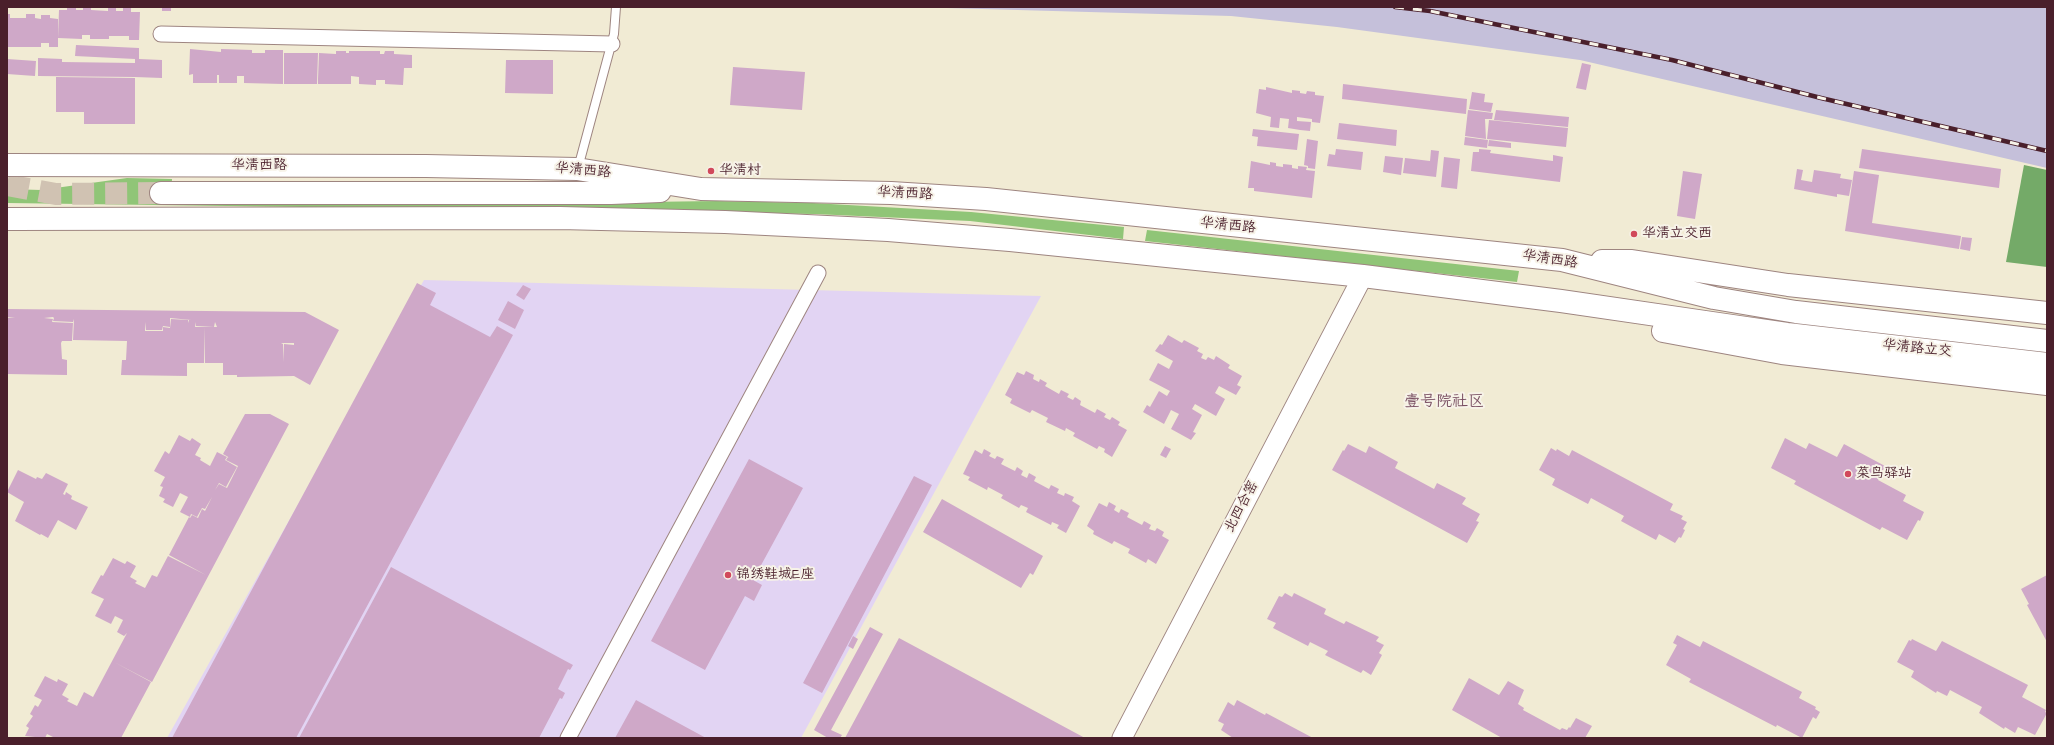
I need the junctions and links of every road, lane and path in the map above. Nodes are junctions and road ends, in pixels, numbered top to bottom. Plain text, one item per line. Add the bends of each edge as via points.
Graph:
1 (616, 7) edge
2 (160, 34) dead end
3 (612, 44) junction
4 (7, 165) edge
5 (577, 169) junction
6 (701, 189) junction
7 (161, 193) tunnel mouth
8 (7, 219) edge
9 (1562, 260) junction
10 (818, 273) dead end
11 (1363, 276) junction
12 (1561, 301) junction
13 (1796, 312) joint
14 (2047, 313) edge
15 (2047, 341) edge
16 (2047, 364) edge
17 (2047, 384) edge
18 (568, 738) edge
19 (1122, 738) edge

1 - 3 lane
2 - 3 street
3 - 5 lane
4 - 5 main road, 华清西路
5 - 6 main road, 华清西路
6 - 7 main road via 611,194
6 - 9 main road, 华清西路 via 861,192 986,199
8 - 11 main road via 560,218 725,222 888,230 1010,240
9 - 13 main road, 华清西路 via 1714,298
9 - 14 main road via 1632,261 1788,285
10 - 18 street
11 - 12 main road
11 - 19 street, 北四合窑
12 - 16 main road, 华清路立交 via 1787,334
12 - 17 main road via 1624,323 1782,353
13 - 15 main road, 华清路立交

